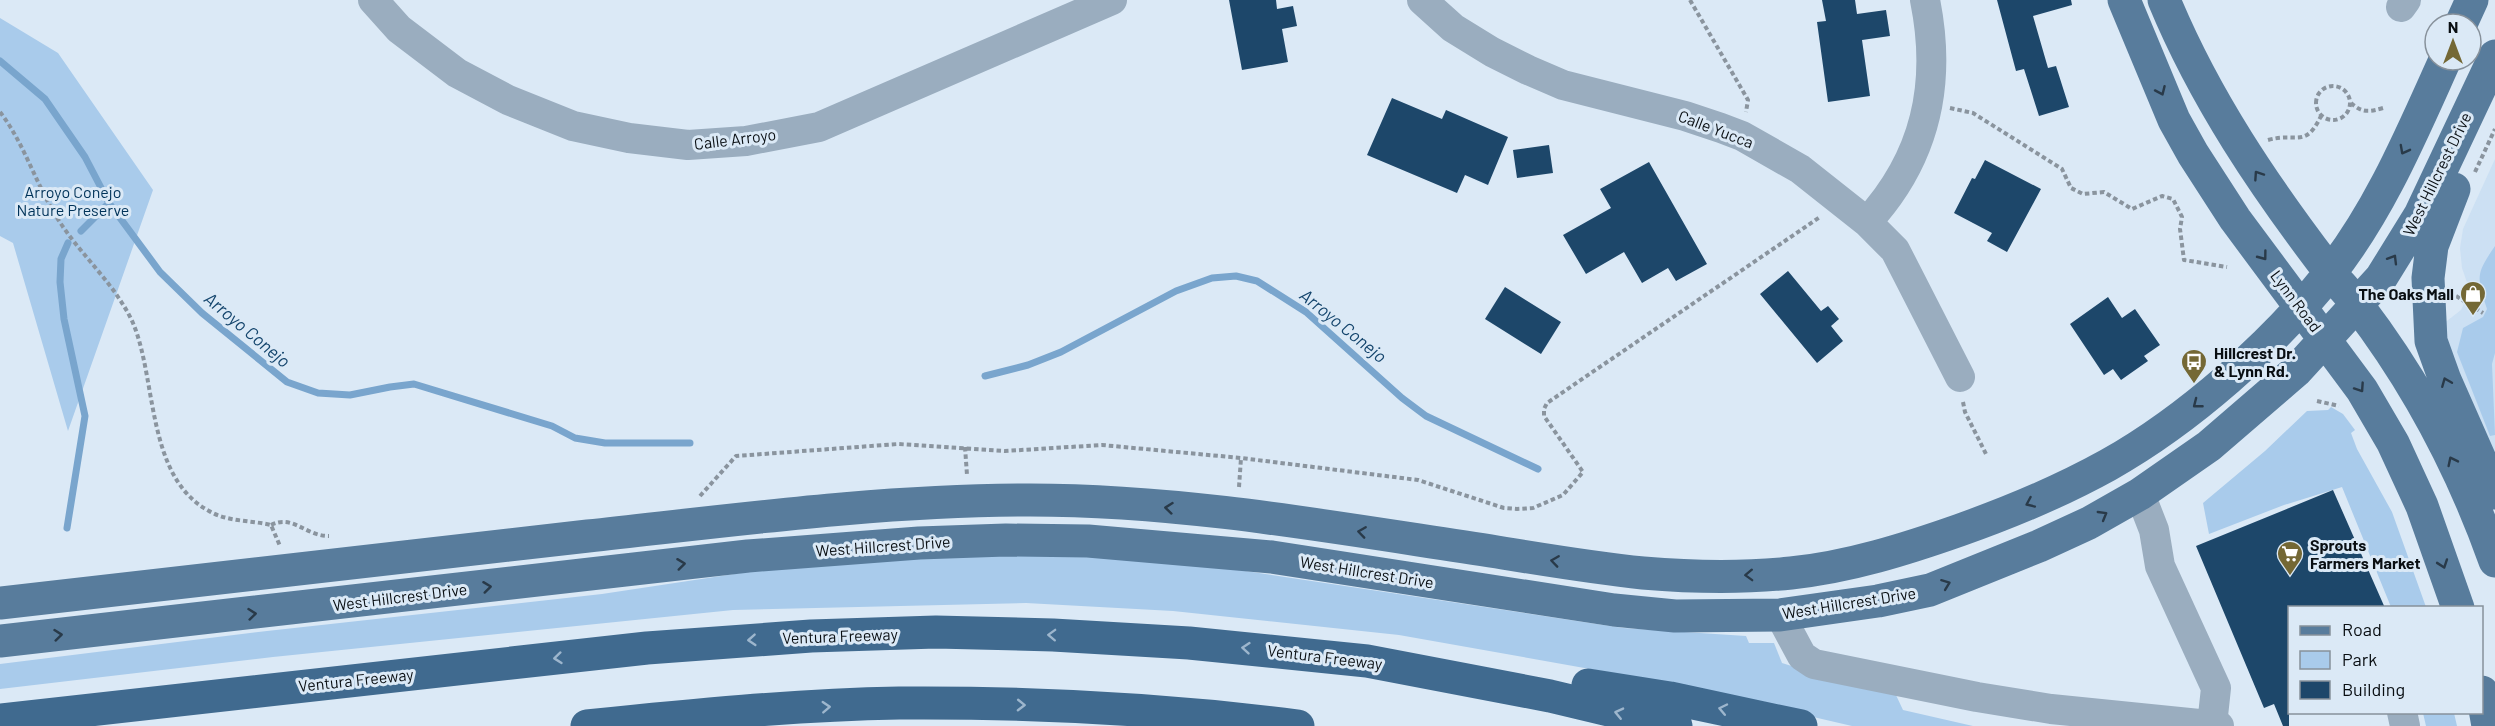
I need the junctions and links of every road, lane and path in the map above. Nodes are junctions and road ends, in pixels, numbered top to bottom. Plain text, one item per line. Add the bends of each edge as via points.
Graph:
1 (373, 0) edge
2 (1112, 0) edge
3 (1422, 0) edge
4 (1690, 0) edge
5 (1925, 0) edge
6 (2124, 0) edge
7 (2164, 0) edge
8 (2490, 65) edge
9 (2440, 72) edge
10 (1929, 103) junction
11 (2351, 103) junction
12 (2383, 108) dead end
13 (0, 112) edge
14 (2321, 116) junction
15 (1742, 136) junction
16 (2268, 140) dead end
17 (1842, 202) junction
18 (1867, 222) junction
19 (2227, 267) dead end
20 (2330, 273) junction
21 (2357, 305) junction
22 (2300, 306) junction
23 (2326, 340) junction
24 (1960, 377) dead end
25 (1964, 406) dead end
26 (965, 447) junction
27 (1987, 456) dead end
28 (1241, 458) junction
29 (967, 479) dead end
30 (1238, 491) dead end
31 (2495, 493) edge
32 (2140, 494) junction
33 (689, 497) dead end
34 (271, 525) junction
35 (337, 535) dead end
36 (2495, 561) edge
37 (1848, 563) junction
38 (285, 570) junction
39 (0, 603) edge
40 (2457, 606) edge
41 (1780, 615) junction
42 (0, 641) edge
43 (1367, 662) junction
44 (2483, 702) edge
45 (726, 712) junction
46 (0, 720) edge
47 (2212, 725) edge
48 (587, 726) edge
49 (787, 726) edge
50 (1298, 726) edge
51 (1676, 726) edge
52 (1801, 726) edge
53 (2220, 726) edge
54 (2488, 726) edge

1 - 2 street, Calle Arroyo via 399,29 457,74 508,100 573,126 688,145 746,141 819,127
3 - 15 street, Calle Yucca via 1453,28 1492,52 1563,85 1685,116
4 - 15 path via 1748,100
5 - 10 street via 1932,63
6 -> 22 main road, Lynn Road via 2174,120 2193,154 2235,219
20 -> 7 main road via 2227,128
21 -> 8 main road, West Hillcrest Drive via 2381,278 2420,215
31 -> 8 main road via 2445,380 2431,341 2428,313 2432,246 2484,120
9 -> 20 main road via 2381,193
10 - 18 street via 1920,140 1903,175
10 - 19 path via 1973,113 2062,169 2071,188 2083,194 2104,192 2132,209 2162,196 2173,200 2182,217 2184,260
11 - 12 path via 2368,112
11 - 14 path via 2343,118
11 - 14 path via 2343,88 2326,87 2316,100
13 - 34 path via 11,126 56,216 120,299 133,324 164,454 183,488 209,512
14 - 16 path via 2314,131 2305,137
15 - 17 street, Calle Yucca via 1800,169
17 - 18 street, Calle Yucca
17 - 28 path via 1547,403 1544,416 1582,472 1563,495 1533,508 1504,508 1418,480
18 - 24 street, Calle Yucca via 1895,250
20 - 21 main road
20 - 22 main road
21 - 23 main road, West Hillcrest Drive
36 -> 21 main road via 2430,417
22 - 23 main road, Lynn Road
22 -> 37 main road via 2209,394 2113,462 1992,518 1932,540
23 - 32 main road, West Hillcrest Drive via 2209,446
23 -> 40 main road, Lynn Road via 2393,443 2422,506
25 - 27 path
26 - 28 path via 1005,451 1102,445
26 - 29 path
26 - 33 path via 898,444 736,456 703,495
28 - 30 path
41 -> 32 main road, West Hillcrest Drive via 1930,590 2039,546
32 - 47 street via 2154,530 2160,566 2216,688
34 - 35 path via 281,520 310,533
34 - 38 path
37 -> 38 main road via 1792,573 1649,573 1253,516 1029,500 826,509
37 - 41 main road via 1773,596
38 - 39 main road
42 -> 41 main road, West Hillcrest Drive via 748,556 1006,540 1088,541 1272,557 1674,616
41 - 47 street via 1802,656 1814,664 2051,709
43 -> 46 highway, Ventura Freeway via 1189,643 1053,635 936,632 811,636 647,648
51 -> 43 highway, Ventura Freeway via 1550,696
52 -> 43 highway via 1670,698 1539,677
44 - 54 main road
45 - 48 highway
45 - 49 highway
45 -> 50 highway via 898,703 1023,704
47 - 53 street

